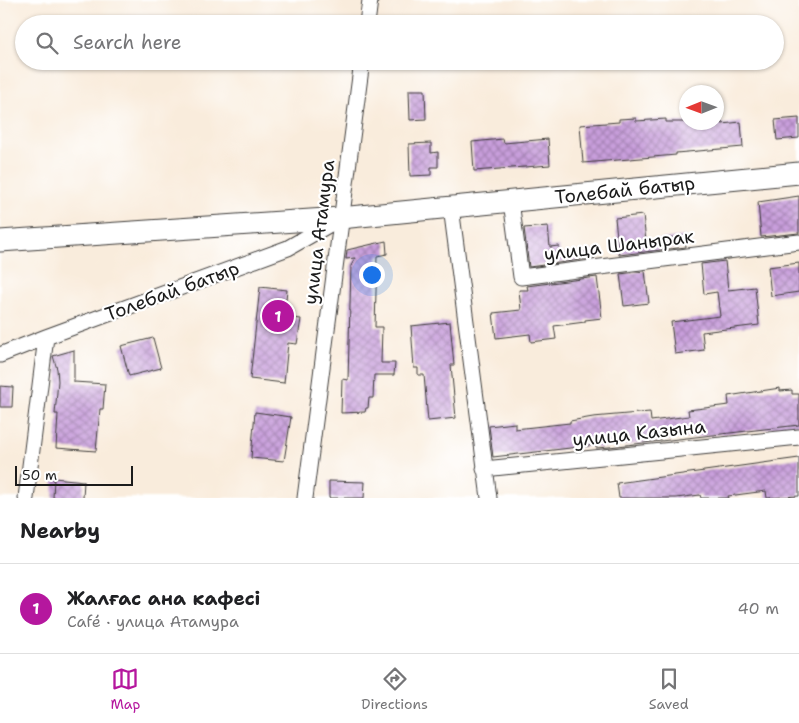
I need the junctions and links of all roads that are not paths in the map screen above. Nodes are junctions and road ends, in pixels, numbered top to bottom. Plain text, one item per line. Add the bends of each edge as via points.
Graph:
1 (370, 0) edge
2 (368, 15) edge
3 (361, 70) edge
4 (799, 173) edge
5 (511, 201) junction
6 (451, 207) junction
7 (340, 218) junction
8 (0, 241) edge
9 (799, 242) edge
10 (46, 337) junction
11 (0, 355) edge
12 (799, 437) edge
13 (484, 469) junction
14 (26, 498) edge
15 (305, 498) edge
16 (488, 498) edge

1 - 2 street
3 - 7 street, улица Атамура
4 - 5 street, Толебай батыр
5 - 6 street, Толебай батыр
5 - 9 street, улица Шанырак via 521,277
6 - 7 street, Толебай батыр
6 - 13 street
7 - 8 street, Толебай батыр
7 - 10 street, Толебай батыр via 288,248
7 - 15 street, улица Атамура
10 - 11 street, Толебай батыр
10 - 14 street
12 - 13 street, улица Казына
13 - 16 street

